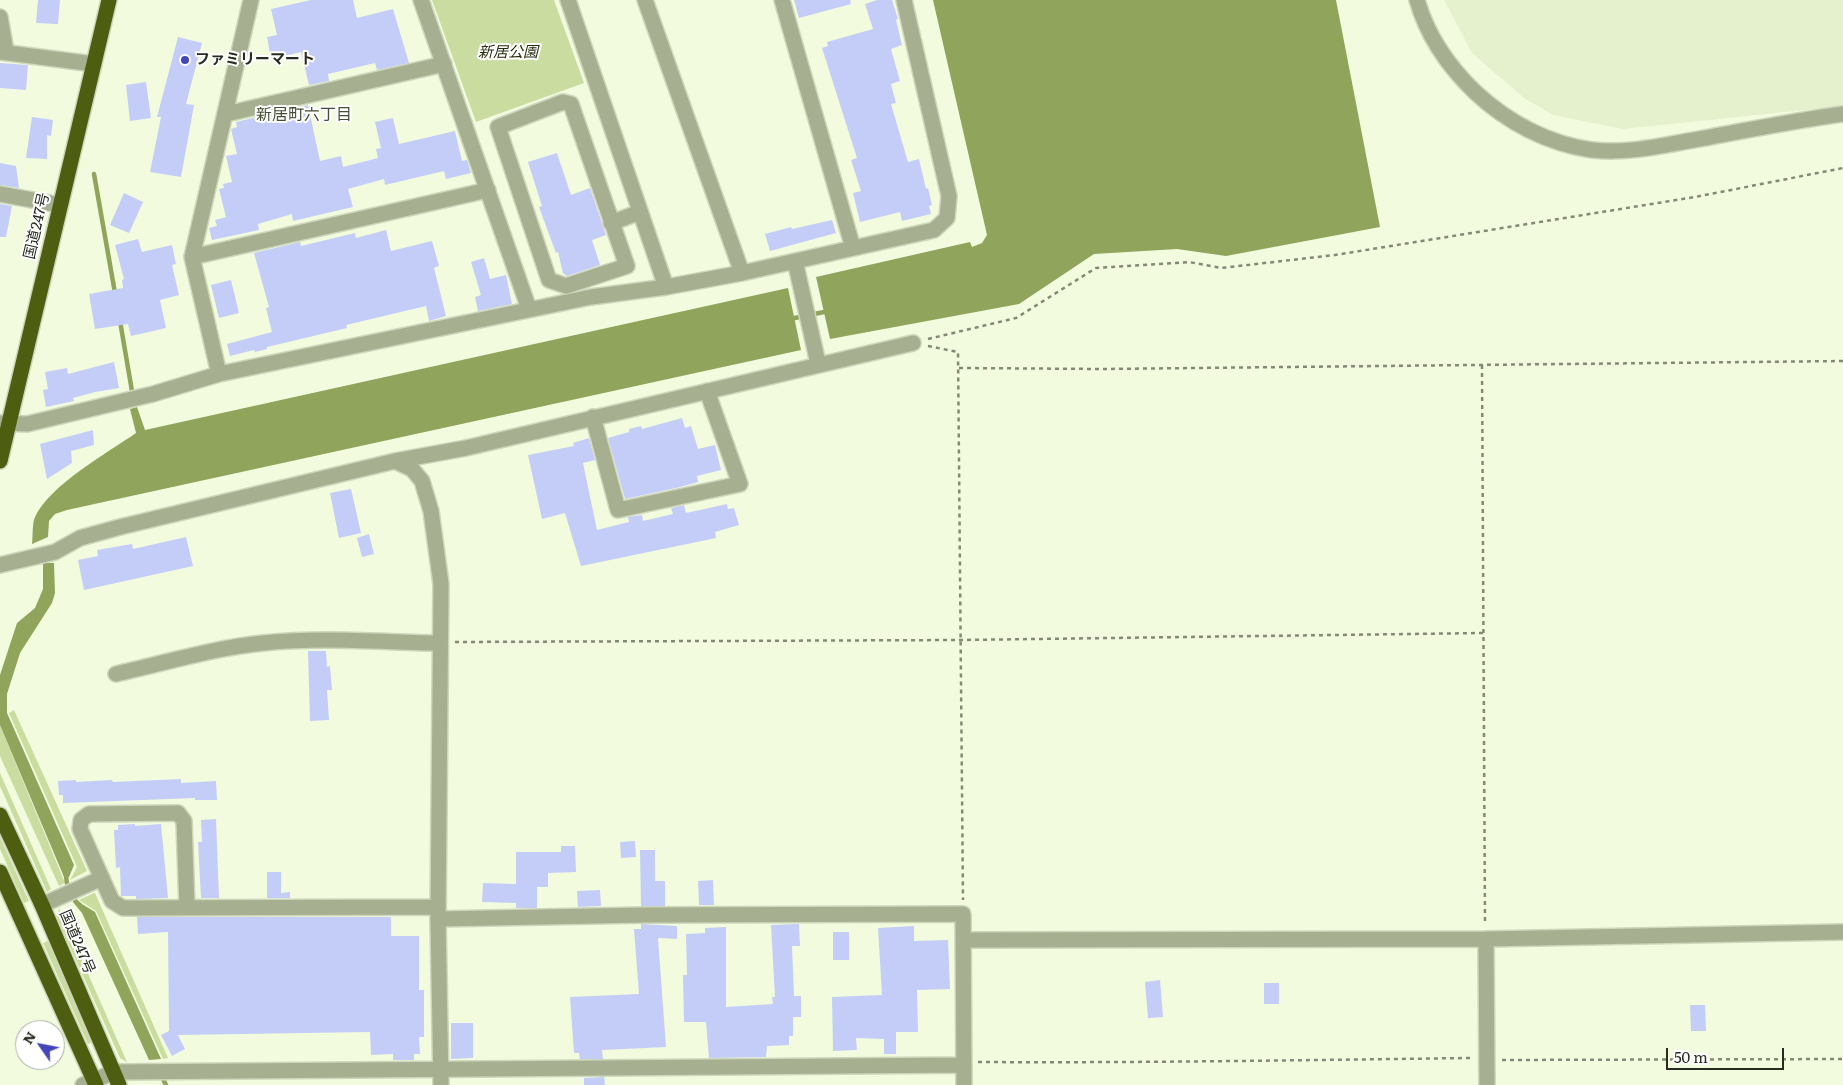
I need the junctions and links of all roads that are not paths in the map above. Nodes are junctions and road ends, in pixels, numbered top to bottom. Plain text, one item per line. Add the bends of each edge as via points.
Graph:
1 (109, 0) edge
2 (251, 0) edge
3 (422, 0) edge
4 (568, 0) edge
5 (645, 0) edge
6 (782, 0) edge
7 (904, 0) edge
8 (1417, 0) edge
9 (0, 17) edge
10 (3, 52) edge
11 (94, 64) junction
12 (444, 64) junction
13 (226, 114) junction
14 (1843, 114) edge
15 (488, 190) junction
16 (0, 194) edge
17 (60, 205) junction
18 (640, 212) junction
19 (611, 223) junction
20 (853, 248) junction
21 (192, 257) junction
22 (795, 261) junction
23 (742, 273) junction
24 (666, 287) junction
25 (529, 309) junction
26 (913, 343) road end
27 (818, 363) junction
28 (219, 374) junction
29 (707, 391) junction
30 (593, 417) junction
31 (4, 423) edge
32 (0, 461) edge
33 (395, 461) junction
34 (0, 565) edge
35 (439, 643) junction
36 (116, 674) dead end
37 (0, 815) edge
38 (0, 872) edge
39 (102, 878) junction
40 (42, 905) junction
41 (187, 907) junction
42 (438, 913) junction
43 (1843, 932) edge
44 (1486, 938) junction
45 (965, 940) junction
46 (964, 1064) junction
47 (441, 1069) junction
48 (271, 1078) edge
49 (347, 1078) edge
50 (117, 1079) edge
51 (91, 1083) edge
52 (441, 1085) edge
53 (964, 1085) edge
54 (1487, 1085) edge

1 - 11 highway, 国道247号
2 - 13 street
3 - 12 street
4 - 18 street
5 - 23 street
6 - 20 street
7 - 20 street via 950,196 947,218 934,230
8 - 14 street via 1434,40 1457,74 1486,102 1520,125 1554,141 1593,150 1635,150
9 - 10 street
10 - 11 street
11 - 17 highway, 国道247号
12 - 13 street
12 - 15 street
13 - 21 street
15 - 21 street
15 - 25 street
16 - 17 street
17 - 31 highway, 国道247号
18 - 19 street
18 - 24 street
19 - 19 street via 627,266 566,286 549,280 498,127 563,102 571,104
20 - 22 street
21 - 28 street
22 - 23 street
22 - 27 street
23 - 24 street
24 - 25 street via 591,296
25 - 28 street
26 - 27 street
27 - 29 street
28 - 31 street via 153,394 27,424
29 - 30 street
29 - 30 street via 740,484 618,510
30 - 33 street via 466,448
31 - 32 highway, 国道247号
33 - 34 street via 120,527 80,538 55,552
33 - 35 street via 412,469 422,481 431,511 441,584
35 - 36 street via 308,640 262,643
35 - 42 street
37 - 40 highway, 国道247号
38 - 51 highway
39 - 40 street
39 - 41 street via 112,901 123,908
39 - 41 street via 80,829 81,820 89,814 178,813 184,820
40 - 50 highway, 国道247号
41 - 42 street
42 - 45 street via 963,914
42 - 47 street
43 - 44 street
44 - 45 street
44 - 54 street
45 - 46 street
46 - 47 street
46 - 53 street
47 - 49 street
47 - 52 street
48 - 49 street
48 - 50 street via 180,1072 145,1073
50 - 51 street

